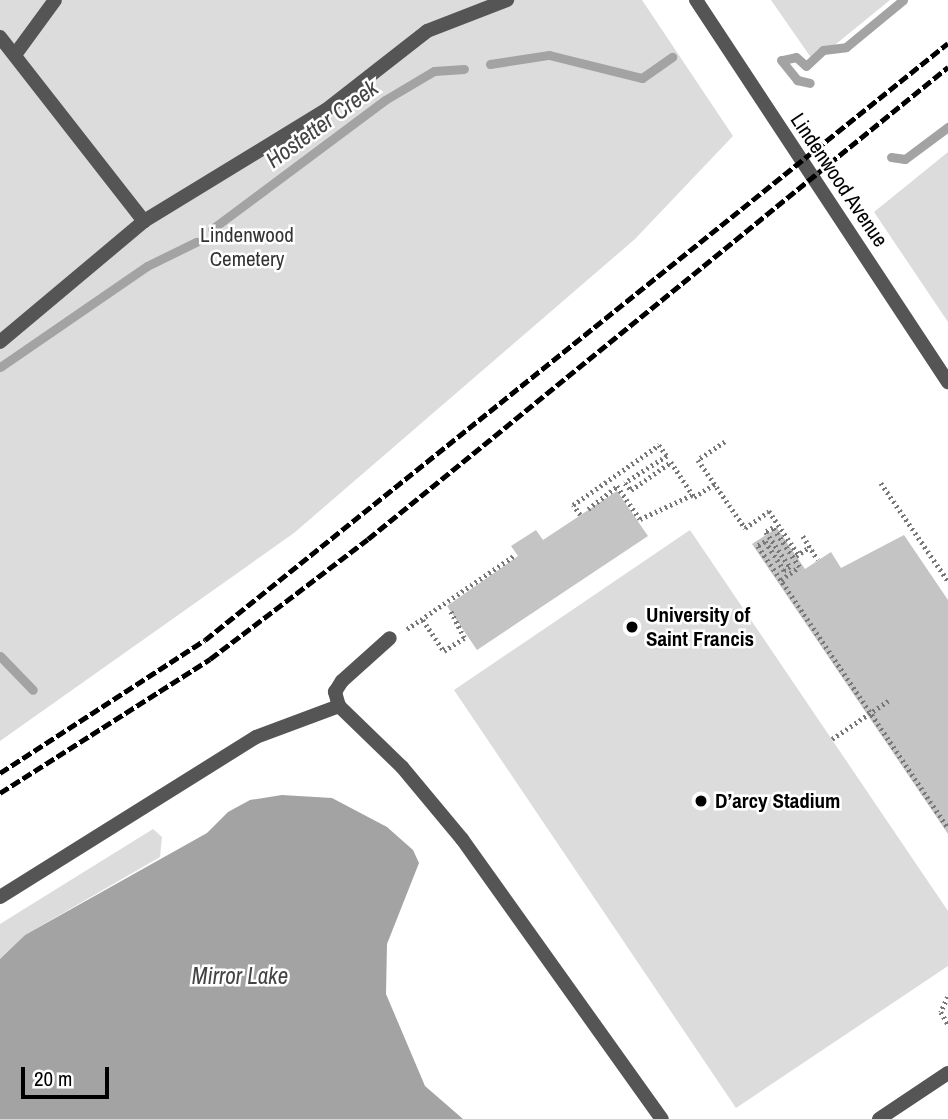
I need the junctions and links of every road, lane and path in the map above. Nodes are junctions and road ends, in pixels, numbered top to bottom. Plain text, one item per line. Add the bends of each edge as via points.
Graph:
1 (55, 0) edge
2 (507, 0) edge
3 (696, 0) edge
4 (0, 37) edge
5 (17, 52) junction
6 (144, 220) junction
7 (0, 342) edge
8 (948, 382) edge
9 (725, 442) dead end
10 (881, 483) dead end
11 (715, 484) junction
12 (692, 495) junction
13 (588, 509) dead end
14 (580, 515) dead end
15 (803, 536) dead end
16 (810, 547) junction
17 (515, 555) dead end
18 (795, 556) junction
19 (818, 560) dead end
20 (781, 580) junction
21 (948, 581) edge
22 (450, 611) dead end
23 (390, 638) dead end
24 (888, 701) dead end
25 (339, 706) junction
26 (870, 713) junction
27 (832, 739) dead end
28 (948, 828) edge
29 (0, 897) edge
30 (948, 997) edge
31 (948, 1024) edge
32 (948, 1073) edge
33 (662, 1119) edge
34 (879, 1119) edge

1 - 5 street
2 - 6 street via 428,31 326,110
3 - 8 street, Lindenwood Avenue
4 - 5 street
5 - 6 street
6 - 7 street
9 - 11 path via 698,460
10 - 21 path
11 - 12 path
11 - 18 path via 745,528 769,511
12 - 13 path via 640,519 617,486
12 - 14 path via 671,462 631,490 625,483 667,456 659,445 573,505
15 - 16 path
16 - 18 path
16 - 19 path
17 - 22 path via 423,620 444,652 464,638
18 - 20 path via 799,567
18 - 20 path via 773,528 766,531 790,567 784,571 765,542 758,546
20 - 26 path
23 - 25 street via 342,681 335,691
24 - 26 path
25 - 29 street via 256,737
25 - 33 street via 402,767 462,839
26 - 27 path
26 - 28 path
30 - 31 path via 941,1012
32 - 34 street

